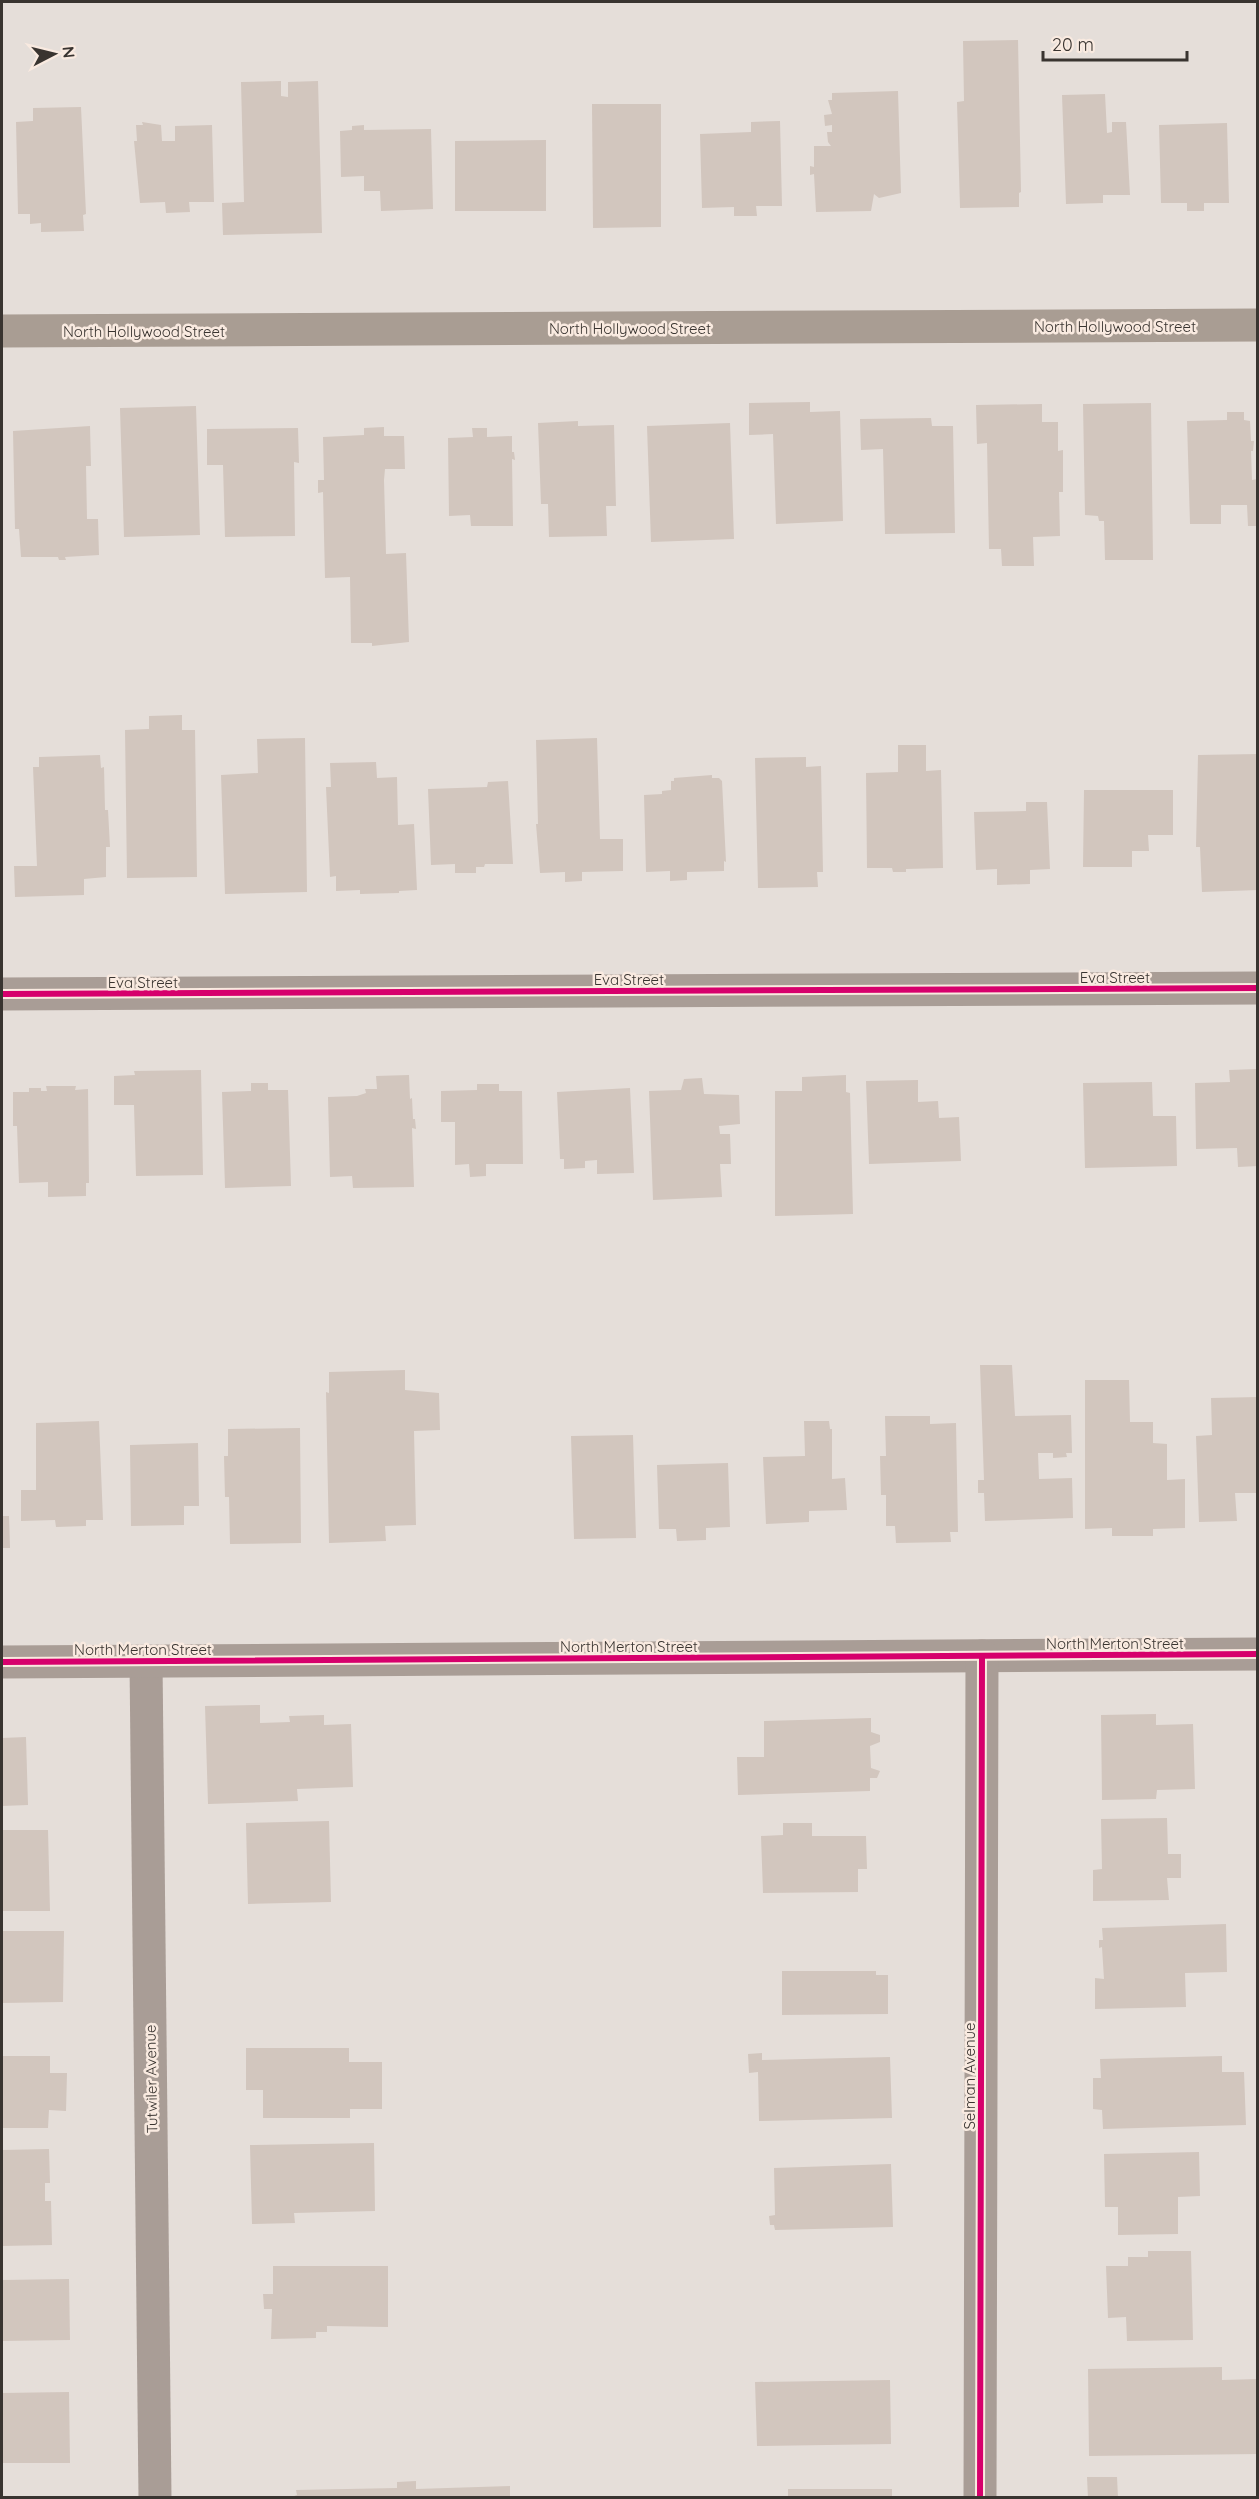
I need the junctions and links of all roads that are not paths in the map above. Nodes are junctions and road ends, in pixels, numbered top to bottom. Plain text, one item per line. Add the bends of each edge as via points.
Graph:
1 (1257, 325) edge
2 (2, 331) edge
3 (1257, 988) edge
4 (2, 994) edge
5 (1257, 1654) edge
6 (982, 1656) junction
7 (146, 1661) junction
8 (2, 1662) edge
9 (155, 2498) edge
10 (980, 2498) edge

1 - 2 main road, North Hollywood Street
3 - 4 street, Eva Street
5 - 6 street, North Merton Street
6 - 7 street, North Merton Street
6 - 10 street, Selman Avenue
7 - 8 street, North Merton Street
7 - 9 street, Tutwiler Avenue

